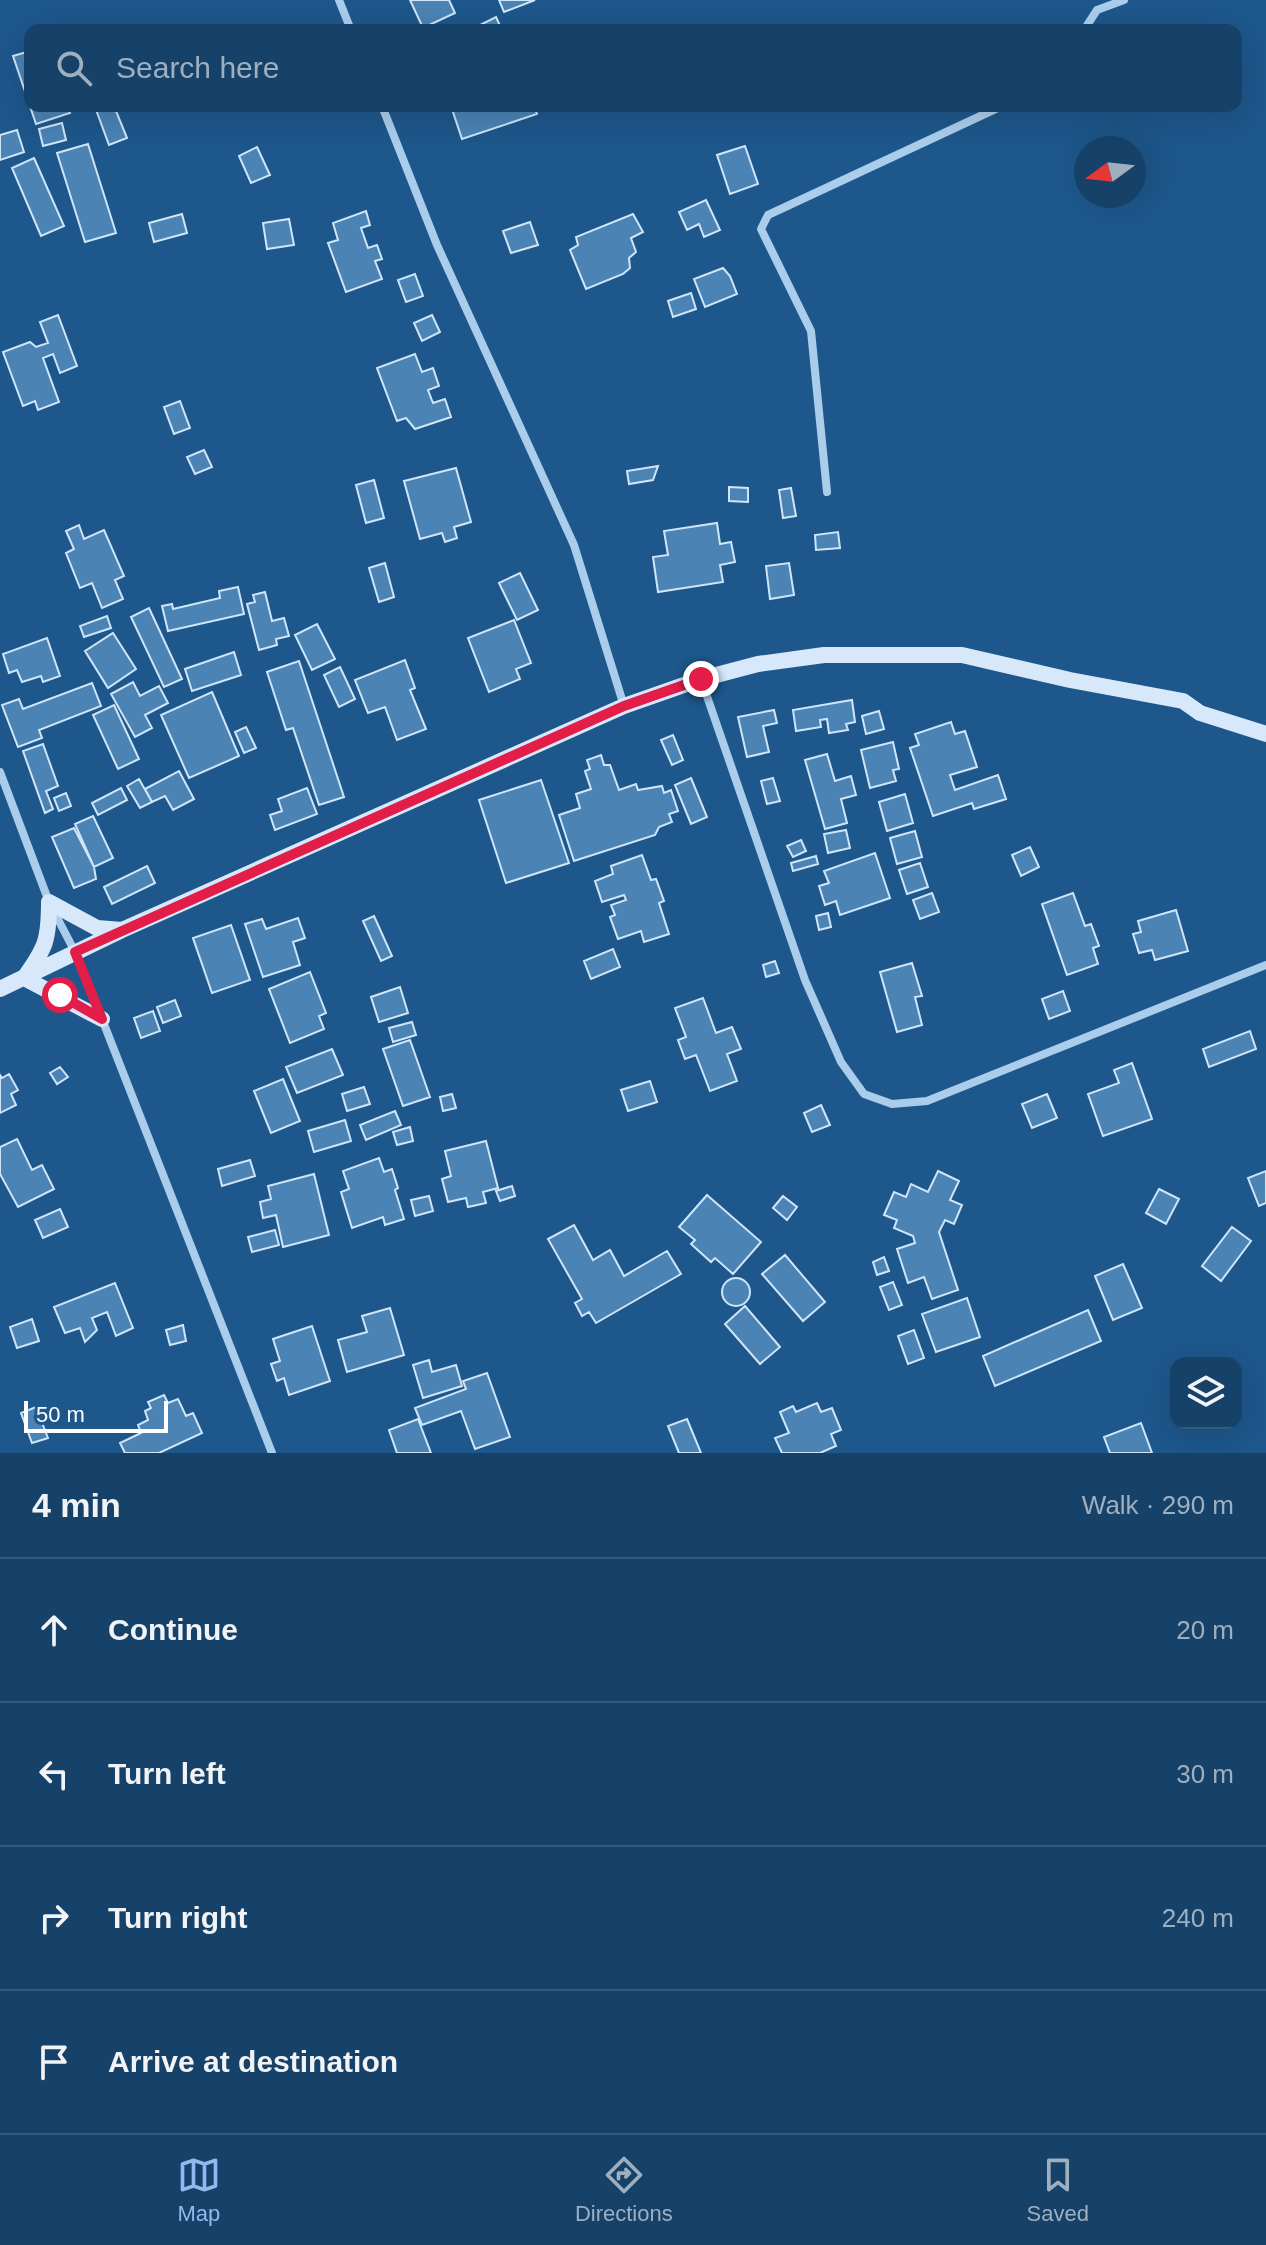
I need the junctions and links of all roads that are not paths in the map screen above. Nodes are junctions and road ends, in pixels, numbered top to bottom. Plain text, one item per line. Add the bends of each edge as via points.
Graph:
1 (339, 0) edge
2 (1124, 0) edge
3 (349, 24) edge
4 (1088, 24) edge
5 (384, 112) edge
6 (989, 112) edge
7 (827, 492) dead end
8 (701, 679) junction
9 (624, 706) junction
10 (1266, 734) edge
11 (0, 772) edge
12 (49, 902) junction
13 (122, 930) junction
14 (75, 952) junction
15 (1266, 965) edge
16 (24, 978) junction
17 (0, 989) edge
18 (102, 1019) junction
19 (272, 1453) edge

1 - 3 street
2 - 4 street via 1097,10
5 - 9 street via 437,245 574,545
6 - 7 street via 768,215 761,229 811,331
8 - 9 main road
8 - 10 main road via 824,655 962,655 1183,701 1200,713
8 - 15 street via 805,980 841,1062 864,1094 892,1104 927,1101
9 - 13 main road
11 - 12 street
12 - 13 main road via 97,928
12 - 14 street
12 - 16 main road via 43,952
13 - 14 main road
14 - 16 main road
14 - 18 street
16 - 17 main road
16 - 18 main road
18 - 19 street

